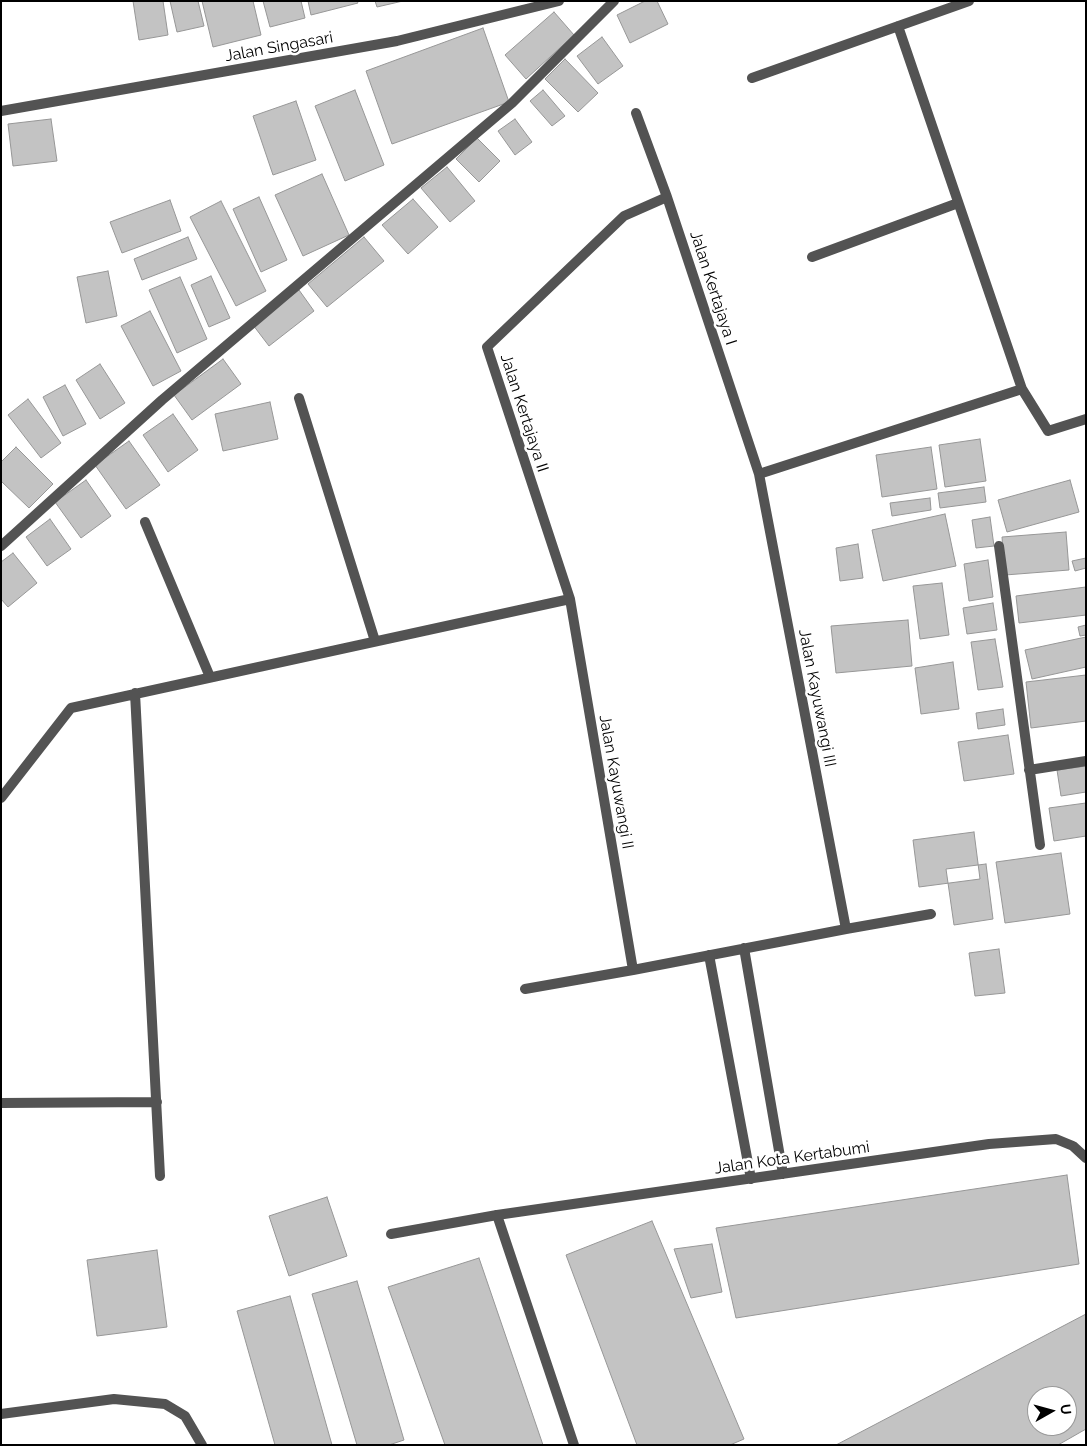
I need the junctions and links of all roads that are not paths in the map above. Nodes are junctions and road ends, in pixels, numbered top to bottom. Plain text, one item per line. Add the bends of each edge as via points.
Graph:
1 (559, 1) edge
2 (614, 1) edge
3 (969, 1) edge
4 (898, 26) junction
5 (752, 78) dead end
6 (1, 112) edge
7 (636, 113) dead end
8 (667, 198) junction
9 (958, 203) junction
10 (812, 257) dead end
11 (1022, 389) junction
12 (298, 398) dead end
13 (1086, 419) edge
14 (759, 474) junction
15 (145, 522) dead end
16 (1, 546) edge
17 (999, 546) dead end
18 (570, 599) junction
19 (375, 641) junction
20 (210, 677) junction
21 (135, 693) junction
22 (1086, 761) edge
23 (1029, 770) junction
24 (1, 798) edge
25 (1040, 845) dead end
26 (931, 914) dead end
27 (846, 929) junction
28 (744, 948) junction
29 (709, 955) junction
30 (633, 970) junction
31 (525, 989) dead end
32 (157, 1102) junction
33 (1, 1103) edge
34 (1086, 1158) edge
35 (782, 1174) junction
36 (160, 1176) dead end
37 (751, 1179) junction
38 (497, 1215) junction
39 (391, 1234) dead end
40 (1, 1414) edge
41 (202, 1445) edge
42 (574, 1445) edge

1 - 6 street, Jalan Singasari via 397,41
2 - 16 street via 512,103 162,400
3 - 4 street
4 - 5 street
4 - 9 street
7 - 8 street, Jalan Kertajaya I
8 - 14 street, Jalan Kertajaya I
8 - 18 street, Jalan Kertajaya II via 624,216 487,347
9 - 10 street
9 - 11 street
11 - 13 street via 1048,431
11 - 14 street
12 - 19 street
14 - 27 street, Jalan Kayuwangi III
15 - 20 street
17 - 23 street
18 - 19 street
18 - 30 street, Jalan Kayuwangi II
19 - 20 street
20 - 21 street
21 - 24 street via 70,708
21 - 32 street
22 - 23 street
23 - 25 street
26 - 27 street
27 - 28 street
28 - 29 street
28 - 35 street
29 - 30 street
29 - 37 street
30 - 31 street
32 - 33 street
32 - 36 street
34 - 35 street, Jalan Kota Kertabumi via 1073,1146 1056,1138 989,1144
35 - 37 street, Jalan Kota Kertabumi
37 - 38 street, Jalan Kota Kertabumi
38 - 39 street, Jalan Kota Kertabumi
38 - 42 street
40 - 41 street via 114,1399 165,1404 185,1416

